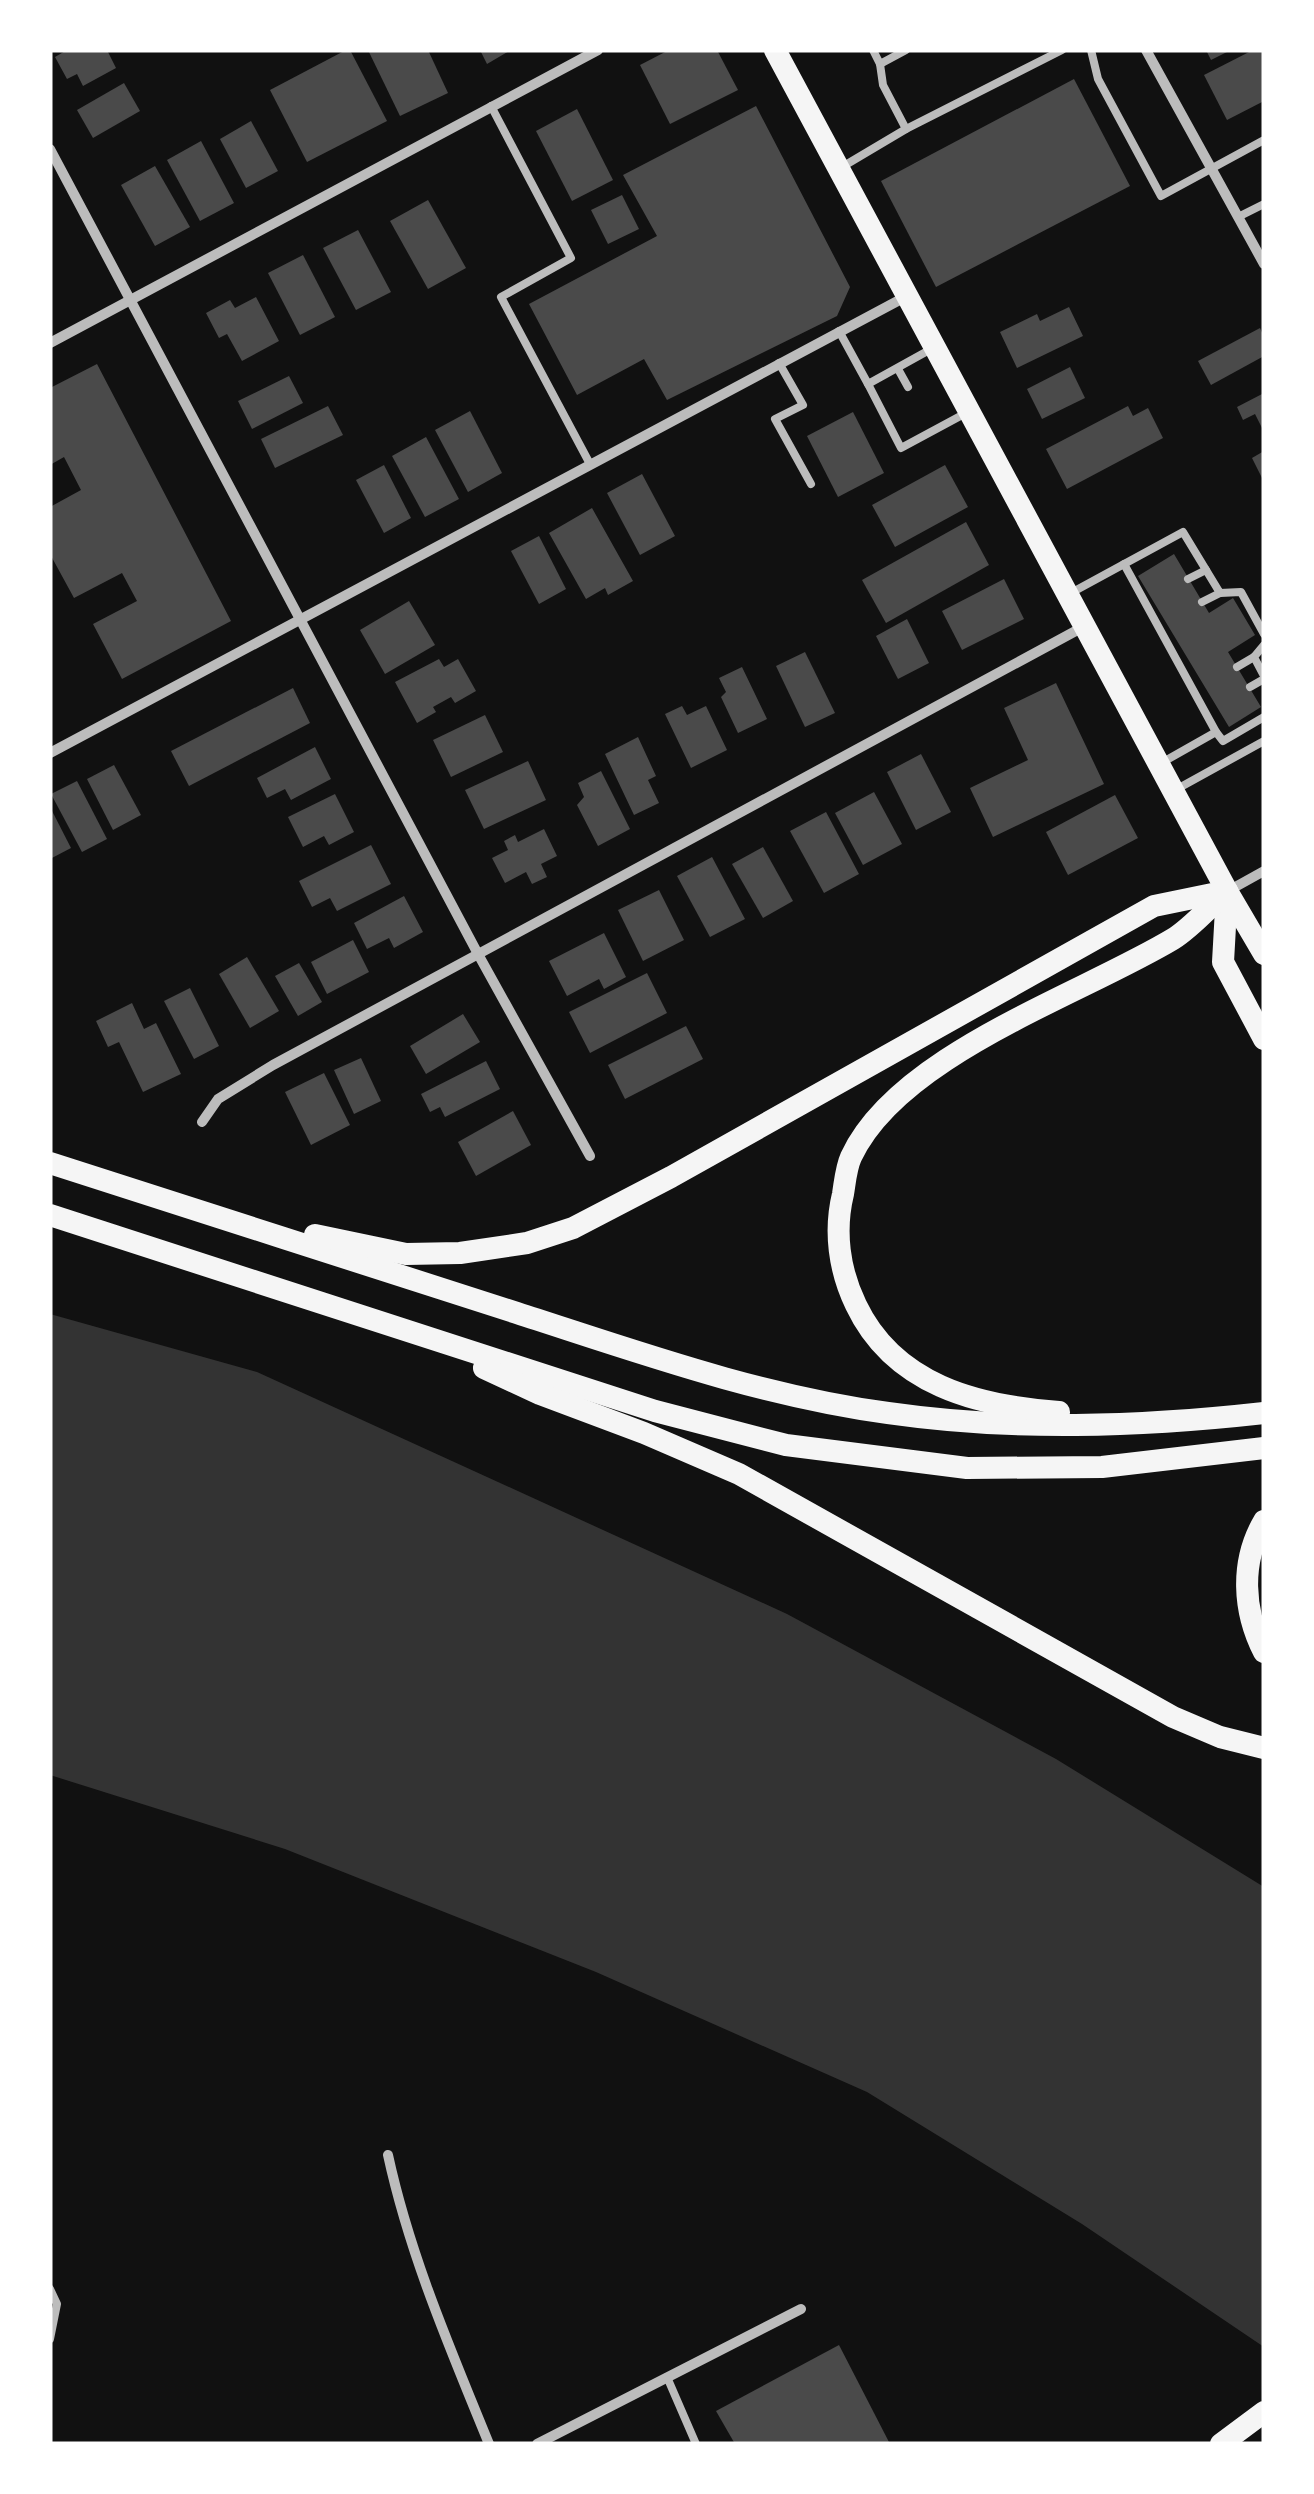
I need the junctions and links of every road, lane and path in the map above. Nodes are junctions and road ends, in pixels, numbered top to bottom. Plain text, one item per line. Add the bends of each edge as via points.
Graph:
1 (598, 50) edge
2 (775, 50) edge
3 (873, 50) edge
4 (906, 50) edge
5 (1062, 50) edge
6 (1146, 50) edge
7 (1094, 51) edge
8 (880, 64) junction
9 (491, 106) junction
10 (906, 130) junction
11 (1264, 140) edge
12 (50, 149) edge
13 (839, 168) junction
14 (1211, 169) junction
15 (1264, 204) edge
16 (1238, 218) junction
17 (1264, 264) edge
18 (907, 296) junction
19 (131, 299) junction
20 (839, 330) junction
21 (50, 343) edge
22 (934, 348) junction
23 (779, 363) junction
24 (898, 369) junction
25 (868, 384) junction
26 (908, 387) dead end
27 (968, 411) junction
28 (926, 421) dead end
29 (931, 431) junction
30 (590, 464) junction
31 (811, 484) dead end
32 (1124, 564) junction
33 (1206, 570) junction
34 (1188, 578) dead end
35 (1220, 593) junction
36 (1067, 595) junction
37 (1202, 602) dead end
38 (300, 618) junction
39 (1084, 626) junction
40 (1264, 634) edge
41 (1264, 645) edge
42 (1254, 657) junction
43 (1237, 666) dead end
44 (1264, 677) edge
45 (1204, 686) dead end
46 (1250, 687) dead end
47 (1193, 691) junction
48 (1217, 708) dead end
49 (1206, 714) junction
50 (1264, 717) edge
51 (1216, 732) junction
52 (1264, 742) edge
53 (50, 753) edge
54 (1159, 765) junction
55 (1173, 791) junction
56 (1264, 871) edge
57 (1227, 891) junction
58 (478, 954) junction
59 (1264, 954) edge
60 (1264, 1039) edge
61 (202, 1122) dead end
62 (590, 1156) dead end
63 (50, 1162) edge
64 (192, 1208) junction
65 (50, 1215) edge
66 (390, 1325) junction
67 (1264, 1413) edge
68 (1222, 1418) junction
69 (1264, 1448) edge
70 (1264, 1521) edge
71 (1264, 1652) edge
72 (1264, 1748) edge
73 (388, 2155) dead end
74 (50, 2288) edge
75 (801, 2309) dead end
76 (50, 2339) edge
77 (667, 2378) junction
78 (1259, 2415) edge
79 (489, 2444) edge
80 (537, 2444) edge
81 (696, 2444) edge
82 (1221, 2444) edge

1 - 9 street
2 - 13 main road
3 - 8 lane
4 - 8 lane
5 - 10 lane
6 - 14 street
7 - 14 lane via 1098,79 1160,196
8 - 10 lane
9 - 19 street
9 - 30 lane via 570,258 500,297
10 - 13 lane
11 - 14 lane
12 - 19 street
13 - 18 main road
14 - 16 street
15 - 16 lane
16 - 17 street
18 - 20 street
18 - 22 main road
19 - 21 street
19 - 38 street
20 - 23 street
20 - 25 lane
22 - 24 lane
22 - 27 main road
23 - 30 street
23 - 31 lane via 803,406 775,419
24 - 25 lane
24 - 26 lane
25 - 29 lane via 901,448
27 - 29 lane
27 - 36 main road
28 - 29 lane
30 - 38 street
32 - 33 lane via 1183,532
32 - 36 lane
32 - 47 lane via 1162,623
33 - 34 lane
33 - 35 lane
35 - 37 lane
35 - 40 lane via 1241,592
36 - 39 main road
38 - 53 street
38 - 58 street
39 - 54 main road
39 - 58 street
41 - 42 lane
42 - 43 lane
42 - 44 lane
44 - 46 lane
45 - 47 lane
47 - 49 lane
48 - 49 lane
49 - 51 lane
50 - 51 lane via 1223,742
51 - 54 lane
52 - 55 lane
54 - 55 main road
55 - 57 main road
56 - 57 street
57 - 59 main road
57 - 60 main road via 1222,962
57 - 64 main road via 1154,906 671,1177 573,1228 527,1243 406,1254
57 - 68 main road via 1176,937 1042,1006 899,1094 850,1158 838,1224 846,1280 862,1316 892,1356 932,1384 1044,1411
58 - 61 street via 273,1065 218,1099
58 - 62 street
63 - 64 main road
64 - 68 main road via 646,1354 820,1402 1043,1426
65 - 66 main road
66 - 69 main road via 656,1411 786,1445 926,1465 1102,1466
66 - 72 main road via 738,1474 1173,1717
67 - 68 main road
70 - 71 main road via 1252,1543 1246,1583
73 - 79 street via 422,2278
74 - 76 lane via 57,2304
75 - 77 street
77 - 80 street
77 - 81 lane
78 - 82 main road

